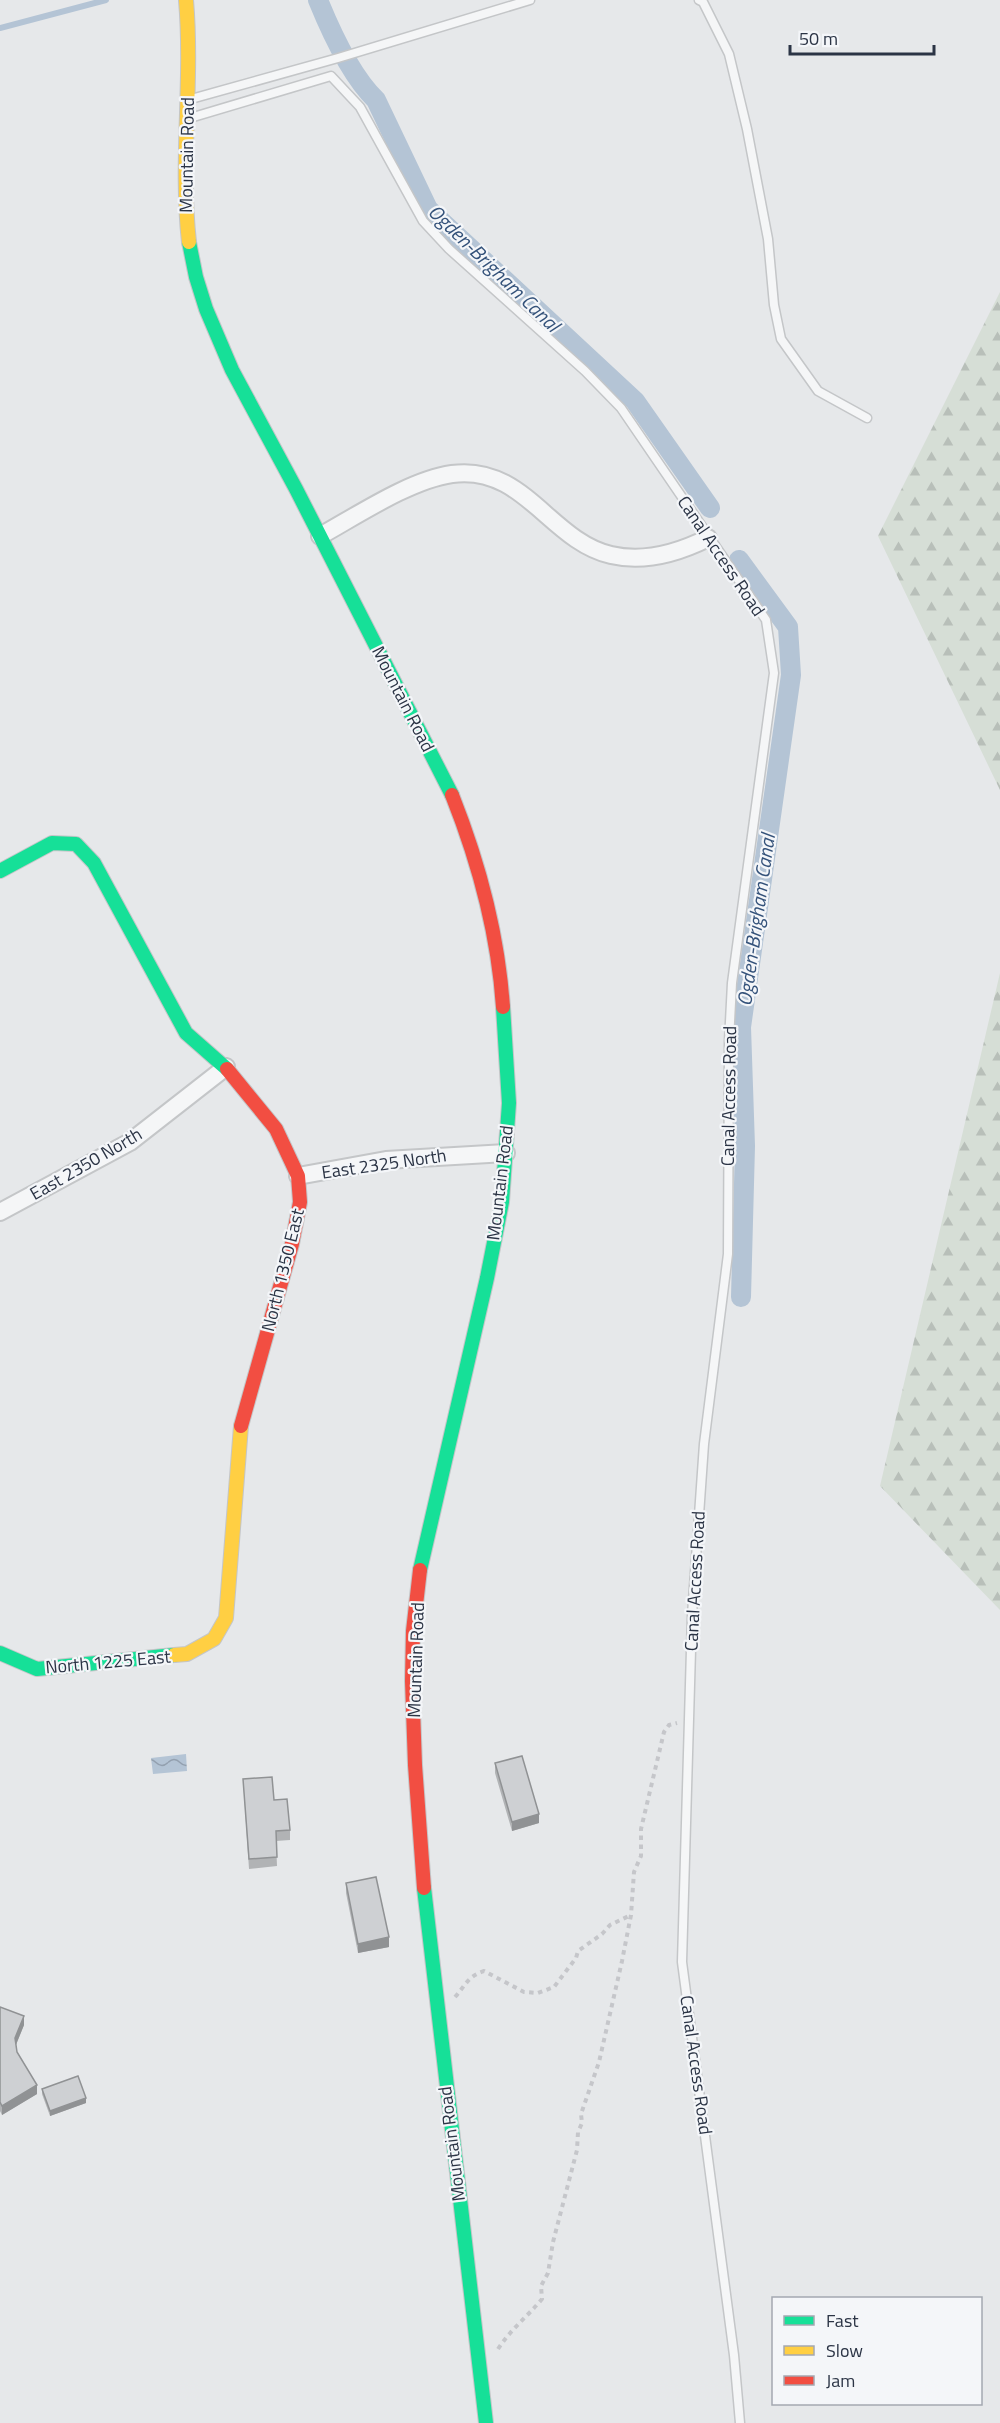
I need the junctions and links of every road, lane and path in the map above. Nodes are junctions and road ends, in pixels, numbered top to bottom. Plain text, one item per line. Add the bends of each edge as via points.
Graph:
1 (186, 0) edge
2 (531, 0) edge
3 (699, 0) edge
4 (188, 100) junction
5 (187, 119) junction
6 (867, 418) dead end
7 (320, 536) junction
8 (708, 538) junction
9 (0, 871) edge
10 (226, 1067) junction
11 (506, 1153) junction
12 (298, 1176) junction
13 (0, 1212) edge
14 (214, 1639) joint
15 (0, 1653) edge
16 (689, 1719) junction
17 (631, 1915) junction
18 (435, 2006) junction
19 (480, 2372) junction
20 (486, 2423) edge
21 (740, 2423) edge

1 - 4 street, Mountain Road
2 - 4 lane
3 - 6 lane via 729,54 768,240 781,339 818,391
4 - 5 street, Mountain Road
5 - 7 street, Mountain Road via 184,184 189,244 200,296 234,371
5 - 8 lane, Canal Access Road via 331,76 360,106 423,221 621,408
7 - 8 street via 420,482 453,474 485,476 506,483 567,532 610,555 657,556
7 - 11 street, Mountain Road via 451,792 472,845 487,899 502,995 509,1103
8 - 16 lane, Canal Access Road via 766,620 774,672 732,983 728,1254 704,1444
9 - 10 street, North 1350 East via 52,843 76,844 94,863 186,1033
10 - 12 street, North 1350 East via 276,1129
10 - 13 street, East 2350 North via 130,1142
11 - 12 street, East 2325 North via 386,1160
11 - 18 street, Mountain Road via 502,1202 487,1278 422,1557 414,1632 415,1766
12 - 14 street, North 1350 East via 300,1202 292,1244 239,1432 226,1618
14 - 15 street, North 1225 East via 187,1654 37,1669
16 - 17 path via 669,1725 664,1732 641,1829 641,1856 634,1872
16 - 21 lane, Canal Access Road via 682,1962
17 - 18 path via 610,1925 578,1951 554,1987 538,1993 524,1992 484,1971 466,1981 457,1997
17 - 19 path via 599,2062 581,2114 577,2150 548,2273 541,2286 542,2299 512,2329
18 - 19 street, Mountain Road
19 - 20 street, Mountain Road

